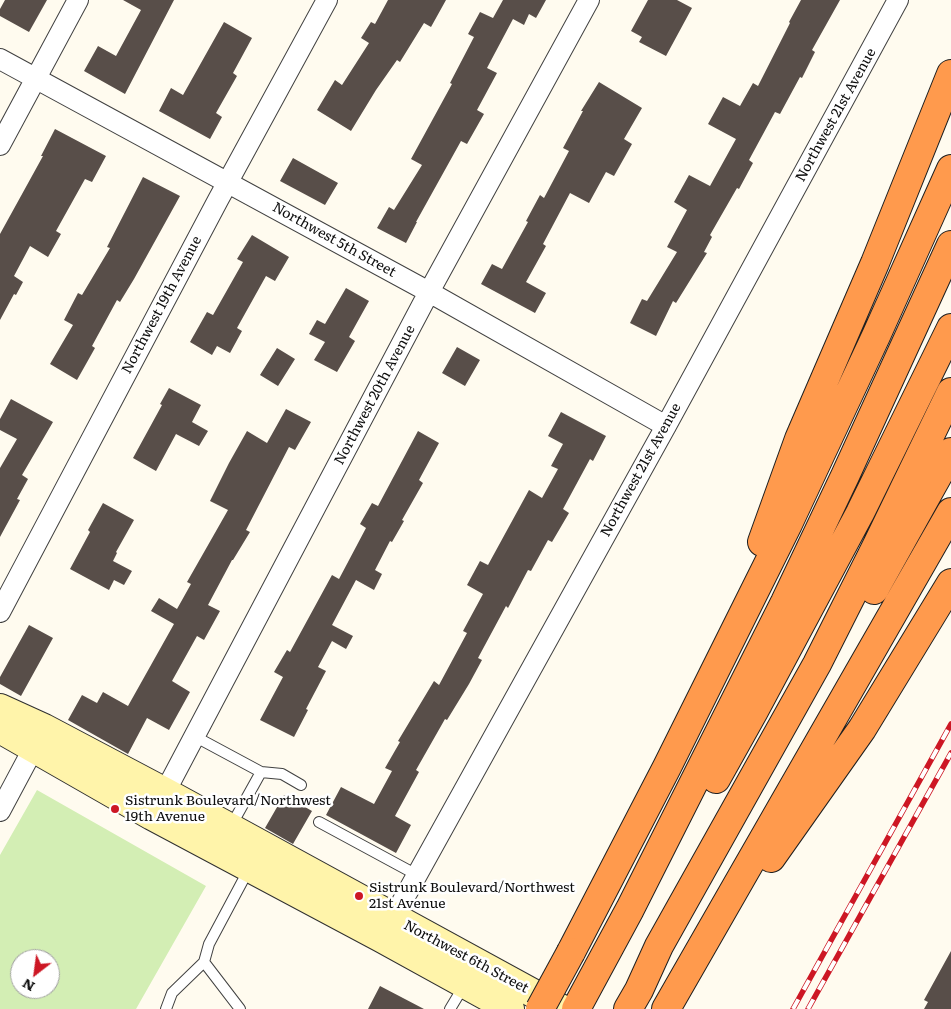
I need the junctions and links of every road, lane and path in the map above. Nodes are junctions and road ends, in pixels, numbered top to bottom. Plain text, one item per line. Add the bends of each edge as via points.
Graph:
1 (78, 0) edge
2 (327, 0) edge
3 (589, 0) edge
4 (898, 0) edge
5 (0, 59) edge
6 (951, 74) edge
7 (36, 78) junction
8 (0, 145) edge
9 (951, 169) edge
10 (228, 182) junction
11 (951, 245) edge
12 (429, 292) junction
13 (951, 328) edge
14 (951, 392) edge
15 (666, 426) junction
16 (951, 452) edge
17 (951, 512) edge
18 (951, 583) edge
19 (0, 612) edge
20 (726, 645) junction
21 (0, 708) edge
22 (0, 729) edge
23 (194, 736) junction
24 (39, 738) junction
25 (261, 772) junction
26 (301, 785) dead end
27 (165, 792) junction
28 (0, 811) edge
29 (319, 822) dead end
30 (223, 839) junction
31 (250, 868) junction
32 (417, 875) junction
33 (630, 909) junction
34 (387, 928) junction
35 (204, 962) junction
36 (470, 973) junction
37 (634, 999) edge
38 (667, 1007) edge
39 (165, 1009) edge
40 (240, 1009) edge
41 (450, 1009) edge
42 (510, 1009) edge
43 (540, 1009) edge
44 (562, 1009) edge
45 (576, 1009) edge

1 - 7 street
2 - 10 street, Northwest 19th Avenue
3 - 12 street, Northwest 20th Avenue
4 - 15 street, Northwest 21st Avenue
5 - 7 street, Northwest 5th Street
6 - 20 highway via 886,237 799,439
7 - 8 street
7 - 10 street, Northwest 5th Street
9 - 20 highway via 822,454
10 - 12 street, Northwest 5th Street
10 - 19 street, Northwest 19th Avenue
11 - 33 highway via 792,586
12 - 15 street, Northwest 5th Street
12 - 23 street, Northwest 20th Avenue
13 - 33 highway via 864,504 754,711 696,814
14 - 37 highway via 821,656 659,946
15 - 32 street, Northwest 21st Avenue
16 - 37 highway via 668,951
17 - 38 highway
18 - 38 highway via 862,729
20 - 43 highway, bridge via 667,767
21 - 24 street, Northwest 6th Street
22 - 24 street, Northwest 6th Street
23 - 25 lane
23 - 27 street, Northwest 20th Avenue
24 - 27 street, Northwest 6th Street
24 - 28 street
24 - 30 street, Northwest 6th Street via 152,816
25 - 26 lane via 282,774
25 - 30 lane
27 - 30 street, Northwest 6th Street
29 - 32 lane
30 - 31 street, Northwest 6th Street
30 - 34 street, Northwest 6th Street
31 - 34 street, Northwest 6th Street
31 - 35 lane via 209,944
32 - 34 street, Northwest 21st Avenue
33 - 45 highway
34 - 36 street, Northwest 6th Street
35 - 39 lane via 172,993
35 - 40 lane
36 - 41 lane
36 - 42 street, Northwest 6th Street
36 - 44 street, Northwest 6th Street

